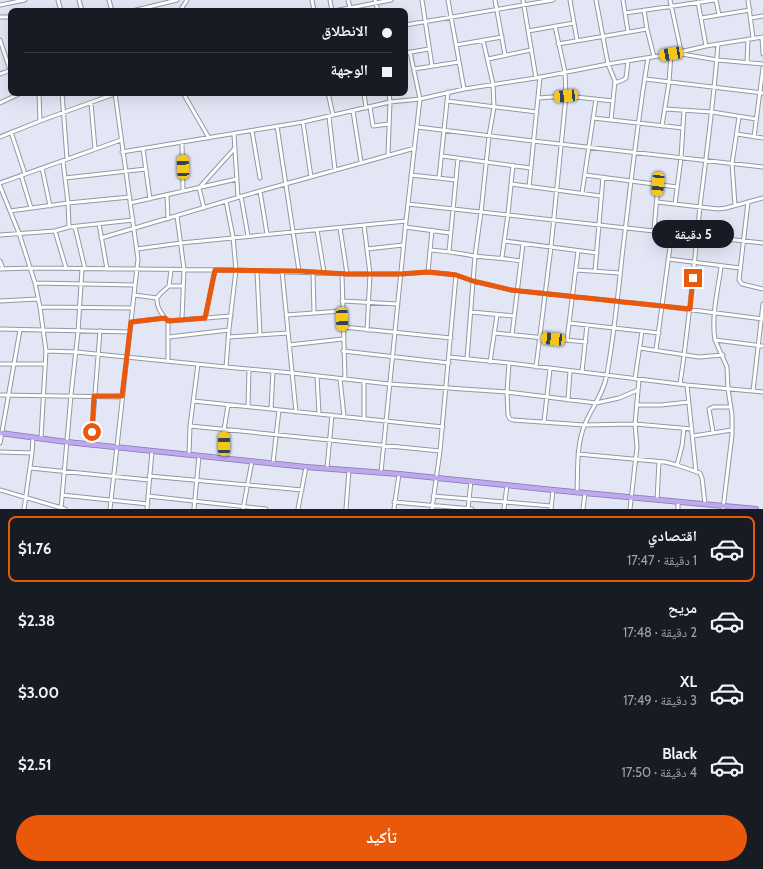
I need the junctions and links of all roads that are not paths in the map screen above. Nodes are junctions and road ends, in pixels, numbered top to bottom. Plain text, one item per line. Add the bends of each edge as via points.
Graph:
1 (25, 0) edge
2 (153, 0) edge
3 (177, 0) edge
4 (348, 0) edge
5 (391, 0) edge
6 (422, 0) edge
7 (448, 0) edge
8 (495, 0) edge
9 (523, 0) edge
10 (551, 0) edge
11 (570, 0) edge
12 (596, 0) edge
13 (623, 0) edge
14 (670, 0) edge
15 (716, 0) edge
16 (748, 0) edge
17 (376, 1) edge
18 (698, 2) junction
19 (0, 5) edge
20 (155, 5) junction
21 (524, 5) junction
22 (671, 5) junction
23 (149, 8) edge
24 (350, 8) joint
25 (497, 10) junction
26 (644, 10) junction
27 (750, 10) junction
28 (0, 12) edge
29 (625, 12) junction
30 (719, 15) junction
31 (763, 16) edge
32 (1, 17) edge
33 (450, 18) junction
34 (701, 18) junction
35 (751, 18) junction
36 (426, 22) junction
37 (574, 23) junction
38 (408, 25) edge
39 (555, 26) junction
40 (647, 29) junction
41 (528, 31) junction
42 (628, 32) junction
43 (502, 36) junction
44 (604, 37) junction
45 (763, 37) edge
46 (753, 38) junction
47 (748, 39) junction
48 (0, 40) edge
49 (483, 40) junction
50 (577, 40) junction
51 (558, 44) junction
52 (718, 44) junction
53 (456, 45) junction
54 (706, 46) junction
55 (2, 49) edge
56 (429, 49) junction
57 (531, 50) junction
58 (681, 51) junction
59 (410, 52) joint
60 (673, 54) junction
61 (763, 54) edge
62 (505, 55) junction
63 (654, 57) junction
64 (488, 58) junction
65 (648, 58) junction
66 (717, 60) junction
67 (628, 61) junction
68 (459, 62) junction
69 (8, 63) edge
70 (747, 63) junction
71 (608, 64) junction
72 (763, 64) edge
73 (432, 66) junction
74 (763, 68) edge
75 (414, 69) junction
76 (565, 72) junction
77 (538, 77) junction
78 (645, 79) junction
79 (669, 82) junction
80 (614, 83) junction
81 (493, 84) junction
82 (715, 86) junction
83 (464, 89) junction
84 (448, 92) junction
85 (762, 93) edge
86 (14, 96) edge
87 (39, 96) edge
88 (62, 96) edge
89 (108, 96) edge
90 (116, 96) edge
91 (185, 96) edge
92 (329, 96) edge
93 (365, 96) edge
94 (389, 96) edge
95 (566, 96) junction
96 (538, 98) junction
97 (420, 99) junction
98 (596, 99) junction
99 (447, 101) junction
100 (613, 101) junction
101 (390, 102) junction
102 (0, 103) edge
103 (91, 103) junction
104 (368, 107) junction
105 (494, 107) junction
106 (665, 109) junction
107 (684, 110) junction
108 (353, 111) junction
109 (537, 112) junction
110 (712, 112) junction
111 (63, 113) junction
112 (333, 115) junction
113 (329, 117) junction
114 (739, 117) junction
115 (593, 118) junction
116 (756, 119) junction
117 (611, 120) junction
118 (40, 121) junction
119 (303, 122) junction
120 (389, 124) junction
121 (639, 124) junction
122 (277, 126) junction
123 (662, 126) junction
124 (417, 127) junction
125 (683, 128) junction
126 (444, 130) junction
127 (252, 131) junction
128 (11, 132) junction
129 (234, 134) junction
130 (736, 134) junction
131 (489, 136) junction
132 (0, 137) edge
133 (754, 137) junction
134 (209, 138) junction
135 (763, 138) edge
136 (121, 140) junction
137 (182, 142) junction
138 (533, 142) junction
139 (562, 145) junction
140 (589, 147) junction
141 (235, 148) junction
142 (415, 148) junction
143 (95, 149) junction
144 (143, 149) junction
145 (122, 152) junction
146 (635, 152) junction
147 (388, 154) junction
148 (442, 156) junction
149 (458, 158) junction
150 (681, 158) junction
151 (67, 159) junction
152 (63, 160) junction
153 (707, 161) junction
154 (360, 162) junction
155 (486, 162) junction
156 (732, 164) junction
157 (513, 165) junction
158 (763, 167) edge
159 (42, 168) junction
160 (531, 168) junction
161 (146, 169) junction
162 (335, 170) junction
163 (125, 172) junction
164 (25, 174) junction
165 (21, 175) junction
166 (411, 175) junction
167 (585, 175) junction
168 (311, 177) junction
169 (603, 177) junction
170 (65, 178) junction
171 (260, 178) dead end
172 (439, 178) junction
173 (237, 179) junction
174 (456, 180) junction
175 (631, 180) junction
176 (0, 183) edge
177 (287, 184) junction
178 (511, 184) junction
179 (658, 184) junction
180 (0, 186) edge
181 (529, 187) junction
182 (677, 187) junction
183 (199, 188) junction
184 (557, 190) junction
185 (183, 191) junction
186 (260, 191) junction
187 (582, 193) junction
188 (167, 195) junction
189 (601, 196) junction
190 (130, 197) junction
191 (240, 197) junction
192 (763, 198) edge
193 (150, 199) junction
194 (226, 200) junction
195 (657, 202) junction
196 (748, 202) junction
197 (68, 203) junction
198 (130, 203) junction
199 (408, 204) junction
200 (675, 204) junction
201 (50, 206) junction
202 (735, 206) junction
203 (700, 207) junction
204 (31, 208) junction
205 (204, 208) junction
206 (454, 208) junction
207 (10, 211) junction
208 (481, 212) junction
209 (508, 214) junction
210 (177, 216) junction
211 (168, 219) junction
212 (554, 219) junction
213 (133, 220) junction
214 (406, 221) junction
215 (99, 224) junction
216 (599, 224) junction
217 (364, 225) junction
218 (69, 227) junction
219 (75, 227) junction
220 (405, 227) junction
221 (626, 227) junction
222 (134, 228) junction
223 (340, 228) junction
224 (55, 230) junction
225 (316, 230) junction
226 (432, 230) junction
227 (654, 230) junction
228 (293, 232) junction
229 (672, 232) junction
230 (19, 233) junction
231 (450, 233) junction
232 (267, 234) junction
233 (0, 235) edge
234 (698, 235) junction
235 (248, 236) junction
236 (233, 237) junction
237 (101, 238) junction
238 (743, 240) junction
239 (181, 242) junction
240 (505, 242) junction
241 (763, 243) edge
242 (523, 244) junction
243 (403, 245) junction
244 (551, 247) junction
245 (137, 249) junction
246 (367, 249) junction
247 (430, 250) junction
248 (449, 251) junction
249 (578, 251) junction
250 (597, 253) junction
251 (475, 256) junction
252 (502, 257) junction
253 (668, 259) junction
254 (0, 261) edge
255 (521, 261) junction
256 (695, 263) junction
257 (721, 266) junction
258 (30, 268) junction
259 (66, 268) junction
260 (740, 268) junction
261 (1, 269) edge
262 (84, 269) junction
263 (107, 269) junction
264 (184, 269) junction
265 (137, 270) junction
266 (171, 270) junction
267 (215, 270) junction
268 (236, 270) junction
269 (576, 270) junction
270 (257, 271) junction
271 (282, 271) junction
272 (299, 271) junction
273 (595, 271) junction
274 (313, 272) junction
275 (324, 272) junction
276 (428, 272) junction
277 (620, 273) junction
278 (342, 274) junction
279 (347, 274) junction
280 (370, 274) junction
281 (401, 274) junction
282 (456, 275) junction
283 (473, 281) junction
284 (35, 283) junction
285 (82, 284) junction
286 (135, 285) junction
287 (169, 286) junction
288 (183, 286) junction
289 (763, 289) edge
290 (518, 290) junction
291 (546, 293) junction
292 (134, 294) junction
293 (572, 297) junction
294 (157, 298) junction
295 (38, 300) junction
296 (0, 301) edge
297 (342, 301) junction
298 (369, 302) junction
299 (618, 302) junction
300 (398, 304) junction
301 (763, 304) edge
302 (662, 306) junction
303 (40, 307) junction
304 (80, 308) junction
305 (132, 308) junction
306 (690, 309) junction
307 (342, 311) junction
308 (471, 312) junction
309 (314, 313) junction
310 (715, 313) junction
311 (286, 315) junction
312 (496, 315) junction
313 (230, 316) junction
314 (514, 316) junction
315 (165, 318) junction
316 (205, 318) junction
317 (762, 319) edge
318 (182, 320) junction
319 (168, 321) junction
320 (131, 322) junction
321 (569, 323) junction
322 (587, 325) junction
323 (343, 327) junction
324 (614, 327) junction
325 (0, 329) edge
326 (20, 330) junction
327 (44, 330) junction
328 (229, 330) junction
329 (367, 330) junction
330 (100, 331) junction
331 (642, 331) junction
332 (78, 332) junction
333 (130, 332) junction
334 (288, 332) junction
335 (395, 332) junction
336 (494, 333) junction
337 (659, 333) junction
338 (260, 334) junction
339 (512, 335) junction
340 (169, 337) junction
341 (228, 337) junction
342 (451, 338) junction
343 (539, 338) junction
344 (343, 339) junction
345 (567, 340) junction
346 (715, 340) junction
347 (586, 342) junction
348 (289, 345) junction
349 (757, 345) junction
350 (763, 346) edge
351 (640, 348) junction
352 (656, 350) junction
353 (46, 351) junction
354 (343, 351) junction
355 (76, 352) junction
356 (99, 354) junction
357 (684, 354) junction
358 (722, 355) junction
359 (127, 357) junction
360 (392, 357) junction
361 (449, 357) junction
362 (468, 359) junction
363 (168, 361) junction
364 (490, 362) junction
365 (14, 363) junction
366 (449, 363) junction
367 (509, 363) junction
368 (0, 364) edge
369 (45, 364) junction
370 (198, 364) junction
371 (226, 367) junction
372 (536, 367) junction
373 (249, 369) junction
374 (550, 369) junction
375 (273, 371) junction
376 (570, 371) junction
377 (292, 372) junction
378 (582, 372) junction
379 (317, 376) junction
380 (607, 376) junction
381 (340, 379) junction
382 (345, 379) junction
383 (635, 379) junction
384 (639, 380) junction
385 (364, 382) junction
386 (388, 384) junction
387 (680, 384) junction
388 (687, 385) junction
389 (446, 388) junction
390 (728, 389) junction
391 (638, 390) junction
392 (753, 391) junction
393 (507, 392) junction
394 (763, 392) edge
395 (0, 395) edge
396 (8, 395) junction
397 (43, 395) junction
398 (71, 395) junction
399 (94, 396) junction
400 (122, 396) junction
401 (547, 397) junction
402 (568, 400) junction
403 (194, 401) junction
404 (689, 402) junction
405 (596, 403) junction
406 (228, 405) junction
407 (637, 405) junction
408 (248, 407) junction
409 (731, 407) junction
410 (271, 409) junction
411 (279, 410) junction
412 (296, 412) junction
413 (319, 414) junction
414 (332, 415) junction
415 (344, 416) junction
416 (364, 419) junction
417 (385, 422) junction
418 (544, 422) junction
419 (634, 424) junction
420 (584, 425) junction
421 (190, 426) junction
422 (442, 427) junction
423 (684, 428) junction
424 (692, 429) junction
425 (224, 430) junction
426 (732, 430) junction
427 (713, 432) junction
428 (1, 433) edge
429 (276, 434) junction
430 (693, 436) junction
431 (33, 437) junction
432 (41, 438) junction
433 (329, 440) junction
434 (67, 442) junction
435 (0, 443) edge
436 (91, 445) junction
437 (382, 446) junction
438 (118, 448) junction
439 (152, 451) junction
440 (440, 451) junction
441 (0, 452) edge
442 (32, 453) junction
443 (578, 454) junction
444 (189, 455) junction
445 (200, 456) junction
446 (224, 458) junction
447 (636, 460) junction
448 (252, 461) junction
449 (659, 462) junction
450 (274, 463) junction
451 (677, 465) junction
452 (306, 467) junction
453 (30, 468) junction
454 (327, 468) junction
455 (349, 470) junction
456 (64, 472) junction
457 (381, 472) junction
458 (696, 472) junction
459 (398, 474) junction
460 (114, 476) junction
461 (150, 476) junction
462 (436, 478) junction
463 (149, 480) junction
464 (197, 480) junction
465 (471, 481) junction
466 (247, 485) junction
467 (507, 485) junction
468 (0, 490) edge
469 (302, 490) junction
470 (554, 490) junction
471 (577, 493) junction
472 (585, 493) junction
473 (62, 495) junction
474 (148, 496) junction
475 (434, 496) junction
476 (631, 497) junction
477 (26, 498) junction
478 (468, 499) junction
479 (657, 500) junction
480 (112, 501) junction
481 (195, 501) junction
482 (394, 502) junction
483 (505, 502) junction
484 (678, 502) junction
485 (148, 504) junction
486 (705, 504) junction
487 (432, 507) edge
488 (551, 507) edge
489 (723, 507) edge
490 (61, 508) edge
491 (244, 508) edge
492 (24, 509) edge
493 (66, 509) edge
494 (110, 509) edge
495 (147, 509) edge
496 (194, 509) edge
497 (266, 509) edge
498 (298, 509) edge
499 (346, 509) edge
500 (394, 509) edge
501 (468, 509) edge
502 (472, 509) edge
503 (504, 509) edge
504 (583, 509) edge
505 (630, 509) edge
506 (678, 509) edge
507 (756, 509) edge

1 - 19 street
2 - 20 street
3 - 20 street
4 - 24 street
5 - 17 street
6 - 36 street
7 - 33 street
8 - 25 street
9 - 21 street
10 - 21 street
11 - 37 street
12 - 44 street
13 - 29 street
14 - 22 street
15 - 18 street
15 - 30 street
16 - 27 street
17 - 24 street
18 - 22 street
18 - 34 street
20 - 23 street
21 - 25 street
21 - 41 street
22 - 26 street
22 - 58 street
25 - 33 street
25 - 43 street
26 - 29 street
26 - 40 street
27 - 30 street
27 - 35 street
28 - 32 street
29 - 42 street
30 - 34 street
31 - 35 street
33 - 36 street
33 - 53 street
34 - 54 street
35 - 46 street
36 - 38 street
36 - 56 street
37 - 39 street
37 - 50 street
39 - 41 street
39 - 51 street
40 - 42 street
40 - 63 street
41 - 57 street
42 - 44 street
43 - 49 street
43 - 62 street
44 - 50 street
44 - 71 street
45 - 46 street
45 - 61 street
46 - 47 street
47 - 52 street
47 - 70 street
48 - 55 street
49 - 53 street
49 - 64 street
50 - 51 street
51 - 76 street
52 - 54 street
52 - 66 street
53 - 68 street
54 - 58 street
55 - 69 street
56 - 59 street
56 - 73 street
57 - 62 street
57 - 77 street
58 - 60 street
59 - 75 street
60 - 63 street
60 - 66 street
60 - 79 street
62 - 64 street
63 - 65 street
64 - 81 street
65 - 67 street
65 - 78 street
66 - 70 street
66 - 82 street
67 - 71 street
67 - 80 street via 626,78
68 - 73 street
68 - 83 street
70 - 72 street
71 - 76 street
71 - 80 street
73 - 75 street
74 - 85 street
75 - 97 street
76 - 77 street
76 - 95 street
77 - 81 street
77 - 96 street
78 - 79 street
78 - 121 street
79 - 82 street
79 - 106 street
80 - 100 street
81 - 83 street
81 - 105 street
82 - 85 street
82 - 110 street
83 - 84 street
84 - 97 street
84 - 99 street
85 - 116 street
86 - 102 street
87 - 118 street
88 - 111 street
89 - 103 street
90 - 136 street
91 - 134 street
92 - 112 street
93 - 104 street
94 - 101 street
95 - 96 street
95 - 98 street
95 - 139 street
96 - 109 street
97 - 101 street
97 - 124 street
98 - 100 street
98 - 115 street
99 - 105 street
99 - 126 street
100 - 117 street
101 - 104 street
101 - 120 street
103 - 111 street
103 - 143 street
104 - 108 street
104 - 120 street via 373,126
105 - 109 street
105 - 131 street
106 - 107 street
106 - 123 street
107 - 110 street
107 - 125 street
108 - 112 street
108 - 154 street
109 - 138 street
110 - 114 street
110 - 153 street
111 - 118 street
111 - 151 street
112 - 113 street
113 - 119 street
113 - 162 street
114 - 116 street
114 - 130 street
115 - 117 street
115 - 140 street
116 - 133 street
117 - 121 street
118 - 128 street
119 - 122 street
119 - 168 street
120 - 147 street
121 - 123 street
121 - 146 street
122 - 127 street
122 - 177 street
123 - 125 street
124 - 126 street
124 - 142 street
125 - 150 street
126 - 131 street
126 - 148 street
127 - 129 street
127 - 171 street
128 - 132 street
128 - 164 street
129 - 134 street
129 - 141 street
130 - 133 street
130 - 156 street
131 - 138 street
131 - 155 street
133 - 135 street
134 - 137 street
136 - 143 street
136 - 145 street
137 - 144 street
137 - 185 street
138 - 139 street
138 - 160 street
139 - 140 street
139 - 184 street
140 - 146 street
140 - 167 street
141 - 173 street
141 - 183 street
142 - 147 street
142 - 166 street
143 - 151 street
144 - 145 street
144 - 161 street
145 - 163 street
146 - 150 street
146 - 175 street
147 - 154 street
148 - 149 street
148 - 172 street
149 - 155 street
149 - 174 street
150 - 153 street
150 - 182 street
151 - 152 street
152 - 159 street
152 - 170 street
153 - 156 street
153 - 203 street
154 - 162 street
155 - 157 street
155 - 208 street
156 - 158 street
156 - 202 street
157 - 160 street
157 - 178 street
159 - 164 street
159 - 201 street
160 - 181 street
161 - 163 street
161 - 193 street
162 - 168 street
163 - 170 street
163 - 190 street
164 - 165 street
165 - 176 street
165 - 204 street
166 - 172 street
166 - 199 street
167 - 169 street
167 - 187 street
168 - 177 street
169 - 175 street
169 - 189 street
170 - 197 street
172 - 174 street
173 - 183 street
173 - 191 street
174 - 206 street
175 - 179 street
175 - 221 street
177 - 186 street
177 - 228 street
178 - 181 street
178 - 209 street
179 - 182 street
179 - 195 street
180 - 207 street
181 - 184 street
182 - 200 street
183 - 185 street
183 - 205 street
184 - 187 street
184 - 212 street
185 - 188 street
186 - 191 street
186 - 232 street
187 - 189 street
188 - 193 street
188 - 211 street
189 - 216 street
190 - 197 street
190 - 198 street
191 - 194 street
191 - 235 street
192 - 196 street
193 - 198 street
194 - 205 street
194 - 236 street
195 - 200 street
195 - 227 street
196 - 202 street
196 - 238 street
197 - 201 street
197 - 218 street
198 - 213 street
199 - 206 street
199 - 214 street
200 - 203 street
201 - 204 street
202 - 203 street via 718,209
203 - 234 street
204 - 207 street
205 - 210 street
206 - 208 street
206 - 231 street
207 - 230 street
208 - 209 street
208 - 251 street
209 - 212 street
209 - 240 street
210 - 211 street
210 - 239 street
211 - 222 street
212 - 216 street
212 - 244 street
213 - 215 street
213 - 222 street
214 - 217 street
214 - 220 street
215 - 219 street
215 - 237 street
216 - 221 street
216 - 250 street
217 - 223 street
217 - 246 street
218 - 219 street
218 - 224 street
219 - 262 street
220 - 226 street
220 - 243 street
221 - 227 street
221 - 277 street
222 - 237 street
222 - 245 street
223 - 225 street
223 - 279 street
224 - 230 street
224 - 259 street
225 - 228 street
225 - 275 street
226 - 231 street
226 - 247 street
227 - 229 street
228 - 232 street
228 - 272 street
229 - 234 street
229 - 253 street
230 - 233 street
230 - 258 street
231 - 248 street
232 - 235 street
234 - 238 street
234 - 256 street
235 - 236 street
236 - 239 street
236 - 268 street
237 - 263 street
238 - 241 street
238 - 260 street
239 - 245 street
239 - 264 street
240 - 242 street
240 - 252 street
242 - 244 street
242 - 255 street
243 - 246 street
243 - 281 street
244 - 249 street
244 - 291 street
245 - 265 street
246 - 280 street
247 - 248 street
247 - 276 street
248 - 251 street
249 - 250 street
249 - 269 street
250 - 273 street
251 - 252 street
251 - 283 street
252 - 255 street
253 - 256 street
253 - 302 street
254 - 261 street
255 - 290 street
256 - 257 street
256 - 306 street
257 - 260 street
257 - 310 street
258 - 259 street
258 - 261 street
258 - 284 street
259 - 262 street
260 - 289 street via 740,283
262 - 263 street
262 - 285 street
263 - 265 street
264 - 266 street
264 - 267 street
264 - 288 street
265 - 266 street
265 - 286 street
266 - 287 street
267 - 268 street
267 - 316 street
268 - 270 street
268 - 313 street
269 - 273 street
269 - 293 street
270 - 271 street
270 - 338 street
271 - 272 street
271 - 311 street
272 - 274 street
273 - 277 street
274 - 275 street
274 - 309 street
275 - 278 street
276 - 281 street
276 - 282 street
277 - 299 street
278 - 279 street
278 - 297 street
279 - 280 street
280 - 281 street
280 - 298 street
281 - 300 street
282 - 283 street
282 - 342 street
283 - 290 street
283 - 308 street
284 - 285 street
284 - 295 street
285 - 286 street
285 - 304 street
286 - 292 street
287 - 288 street
287 - 294 street
288 - 318 street
290 - 291 street
290 - 314 street
291 - 293 street
291 - 343 street
292 - 294 street
292 - 305 street
293 - 299 street
293 - 321 street
294 - 315 street via 156,303
295 - 296 street
295 - 303 street
297 - 298 street
297 - 307 street
298 - 300 street
298 - 329 street
299 - 302 street
299 - 324 street
300 - 335 street
301 - 317 street
302 - 306 street
302 - 337 street
303 - 304 street
303 - 327 street
304 - 305 street
304 - 332 street
305 - 320 street
306 - 310 street
306 - 357 street
307 - 309 street
307 - 323 street
308 - 312 street
308 - 362 street
309 - 311 street
310 - 317 street
310 - 346 street
311 - 334 street
312 - 314 street
312 - 336 street
313 - 316 street
313 - 328 street
314 - 339 street
315 - 319 street
315 - 320 street
316 - 318 street
317 - 349 street
318 - 319 street
319 - 340 street
320 - 333 street
321 - 322 street
321 - 345 street
322 - 324 street
322 - 347 street
323 - 329 street
323 - 344 street
324 - 331 street
324 - 380 street
325 - 326 street
326 - 327 street
326 - 365 street
327 - 332 street
327 - 353 street
328 - 340 street
328 - 341 street
329 - 335 street
330 - 332 street
330 - 333 street
330 - 356 street
331 - 337 street
331 - 351 street
332 - 355 street
333 - 359 street
334 - 338 street
334 - 348 street
335 - 342 street
335 - 360 street
336 - 339 street
336 - 364 street
337 - 352 street
338 - 341 street
339 - 343 street
340 - 363 street
341 - 371 street
342 - 361 street
343 - 345 street
343 - 372 street
344 - 348 street
344 - 354 street
345 - 347 street
346 - 349 street
346 - 358 street
347 - 378 street
348 - 377 street
349 - 350 street
349 - 392 street
351 - 352 street
351 - 383 street
352 - 357 street
353 - 355 street
353 - 369 street
354 - 360 street
354 - 382 street
355 - 356 street
355 - 398 street
356 - 359 street
356 - 399 street
357 - 358 street via 699,357
357 - 387 street
358 - 390 street via 727,367
359 - 363 street
359 - 400 street
360 - 366 street
360 - 386 street
361 - 362 street
361 - 366 street
362 - 364 street
363 - 370 street
364 - 367 street
365 - 368 street
365 - 369 street
365 - 396 street
366 - 389 street
367 - 372 street
367 - 393 street
369 - 397 street
370 - 371 street
370 - 403 street
371 - 373 street
372 - 374 street
373 - 375 street
373 - 408 street
374 - 376 street
374 - 401 street
375 - 377 street
375 - 410 street
376 - 378 street
376 - 402 street
377 - 379 street
377 - 412 street
378 - 380 street
379 - 381 street
379 - 413 street
380 - 383 street
380 - 405 street
381 - 382 street
381 - 415 street
382 - 385 street
383 - 384 street
384 - 387 street
384 - 391 street
385 - 386 street
385 - 416 street
386 - 389 street
386 - 417 street
387 - 388 street
388 - 390 street
388 - 404 street
389 - 393 street
389 - 422 street
390 - 392 street
390 - 409 street
391 - 405 street via 619,398
391 - 407 street
392 - 394 street
393 - 401 street
393 - 418 street via 510,419
395 - 396 street
396 - 397 street
396 - 428 street
397 - 398 street
397 - 432 street
398 - 399 street
398 - 434 street
399 - 400 street
399 - 436 street
400 - 438 street
401 - 402 street
401 - 418 street
402 - 405 street
403 - 406 street
403 - 421 street
404 - 407 street
404 - 424 street
405 - 420 street
406 - 408 street
406 - 425 street
407 - 419 street
408 - 410 street
409 - 426 street
409 - 427 street via 713,406 709,409
410 - 411 street
411 - 412 street
411 - 429 street
412 - 413 street
413 - 414 street
414 - 415 street
414 - 433 street
415 - 416 street
416 - 417 street
417 - 422 street
417 - 437 street
418 - 420 street
419 - 420 street
419 - 423 street
419 - 447 street via 637,438
420 - 443 street
421 - 425 street
421 - 444 street
422 - 440 street
423 - 424 street
423 - 451 street
424 - 430 street
425 - 429 street
425 - 446 street
426 - 427 street
426 - 489 street
427 - 430 street
428 - 431 highway
428 - 435 street
429 - 433 street
429 - 450 street
430 - 458 street
431 - 432 highway
431 - 442 street
432 - 434 highway
433 - 437 street
433 - 454 street
434 - 436 highway
434 - 456 street
436 - 438 highway
437 - 440 street
437 - 457 street
438 - 439 highway
438 - 460 street
439 - 444 highway
439 - 461 street
440 - 462 street
441 - 442 street
442 - 453 street
443 - 447 street
443 - 471 street
444 - 445 highway
445 - 446 highway
445 - 464 street
446 - 448 highway
447 - 449 street
447 - 476 street
448 - 450 highway
448 - 466 street
449 - 451 street
449 - 479 street
450 - 452 highway
451 - 458 street
452 - 454 highway
452 - 469 street
453 - 456 street
453 - 477 street
454 - 455 highway
455 - 457 highway
455 - 499 street
456 - 460 street
456 - 473 street
457 - 459 highway
458 - 486 street via 701,474
459 - 462 highway
459 - 482 street
460 - 463 street
460 - 480 street
461 - 463 street
461 - 464 street
462 - 465 highway
462 - 475 street
463 - 474 street
464 - 466 street
464 - 481 street
465 - 467 highway
465 - 478 street
466 - 469 street
466 - 491 street
467 - 470 highway
467 - 483 street
468 - 477 street
469 - 498 street
470 - 471 highway
470 - 488 street
471 - 472 highway
472 - 476 highway
472 - 504 street
473 - 480 street
473 - 490 street
474 - 481 street
474 - 485 street
475 - 478 street
475 - 487 street
476 - 479 highway
476 - 505 street
477 - 490 street
477 - 492 street
478 - 483 street
478 - 501 street
479 - 484 highway
480 - 485 street
480 - 494 street
481 - 491 street
481 - 496 street
482 - 487 street
482 - 500 street
483 - 488 street
483 - 503 street
484 - 486 highway
484 - 506 street
485 - 495 street
486 - 489 highway
487 - 501 street
489 - 507 highway
490 - 493 street
491 - 497 street
501 - 502 street

